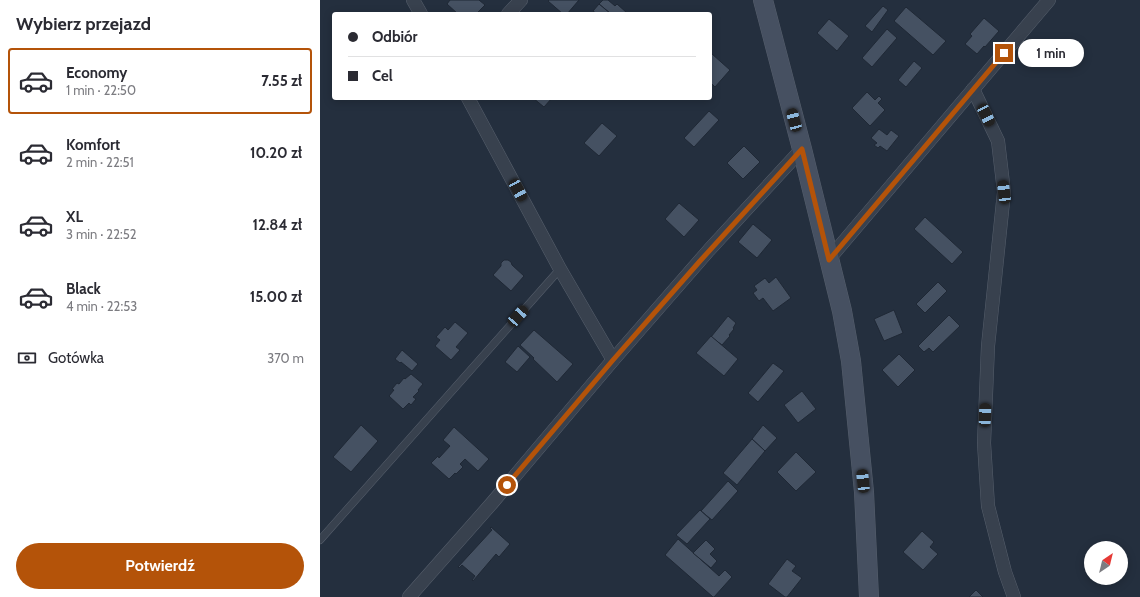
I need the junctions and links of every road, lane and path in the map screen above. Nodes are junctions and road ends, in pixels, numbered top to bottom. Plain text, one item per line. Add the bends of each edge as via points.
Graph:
1 (413, 0) edge
2 (521, 0) edge
3 (764, 0) edge
4 (1049, 0) edge
5 (420, 12) edge
6 (510, 12) edge
7 (973, 89) junction
8 (469, 100) edge
9 (802, 149) junction
10 (829, 260) junction
11 (560, 269) junction
12 (613, 360) junction
13 (320, 540) edge
14 (408, 597) edge
15 (870, 597) edge
16 (1014, 597) edge

1 - 5 street
2 - 6 street
3 - 9 street
4 - 7 street
7 - 10 street
7 - 16 street via 998,141 1004,192 988,346 984,443 988,506
8 - 11 street
9 - 10 street
9 - 12 street
10 - 15 street via 851,361 864,492
11 - 12 street
11 - 13 lane
12 - 14 street via 492,503

